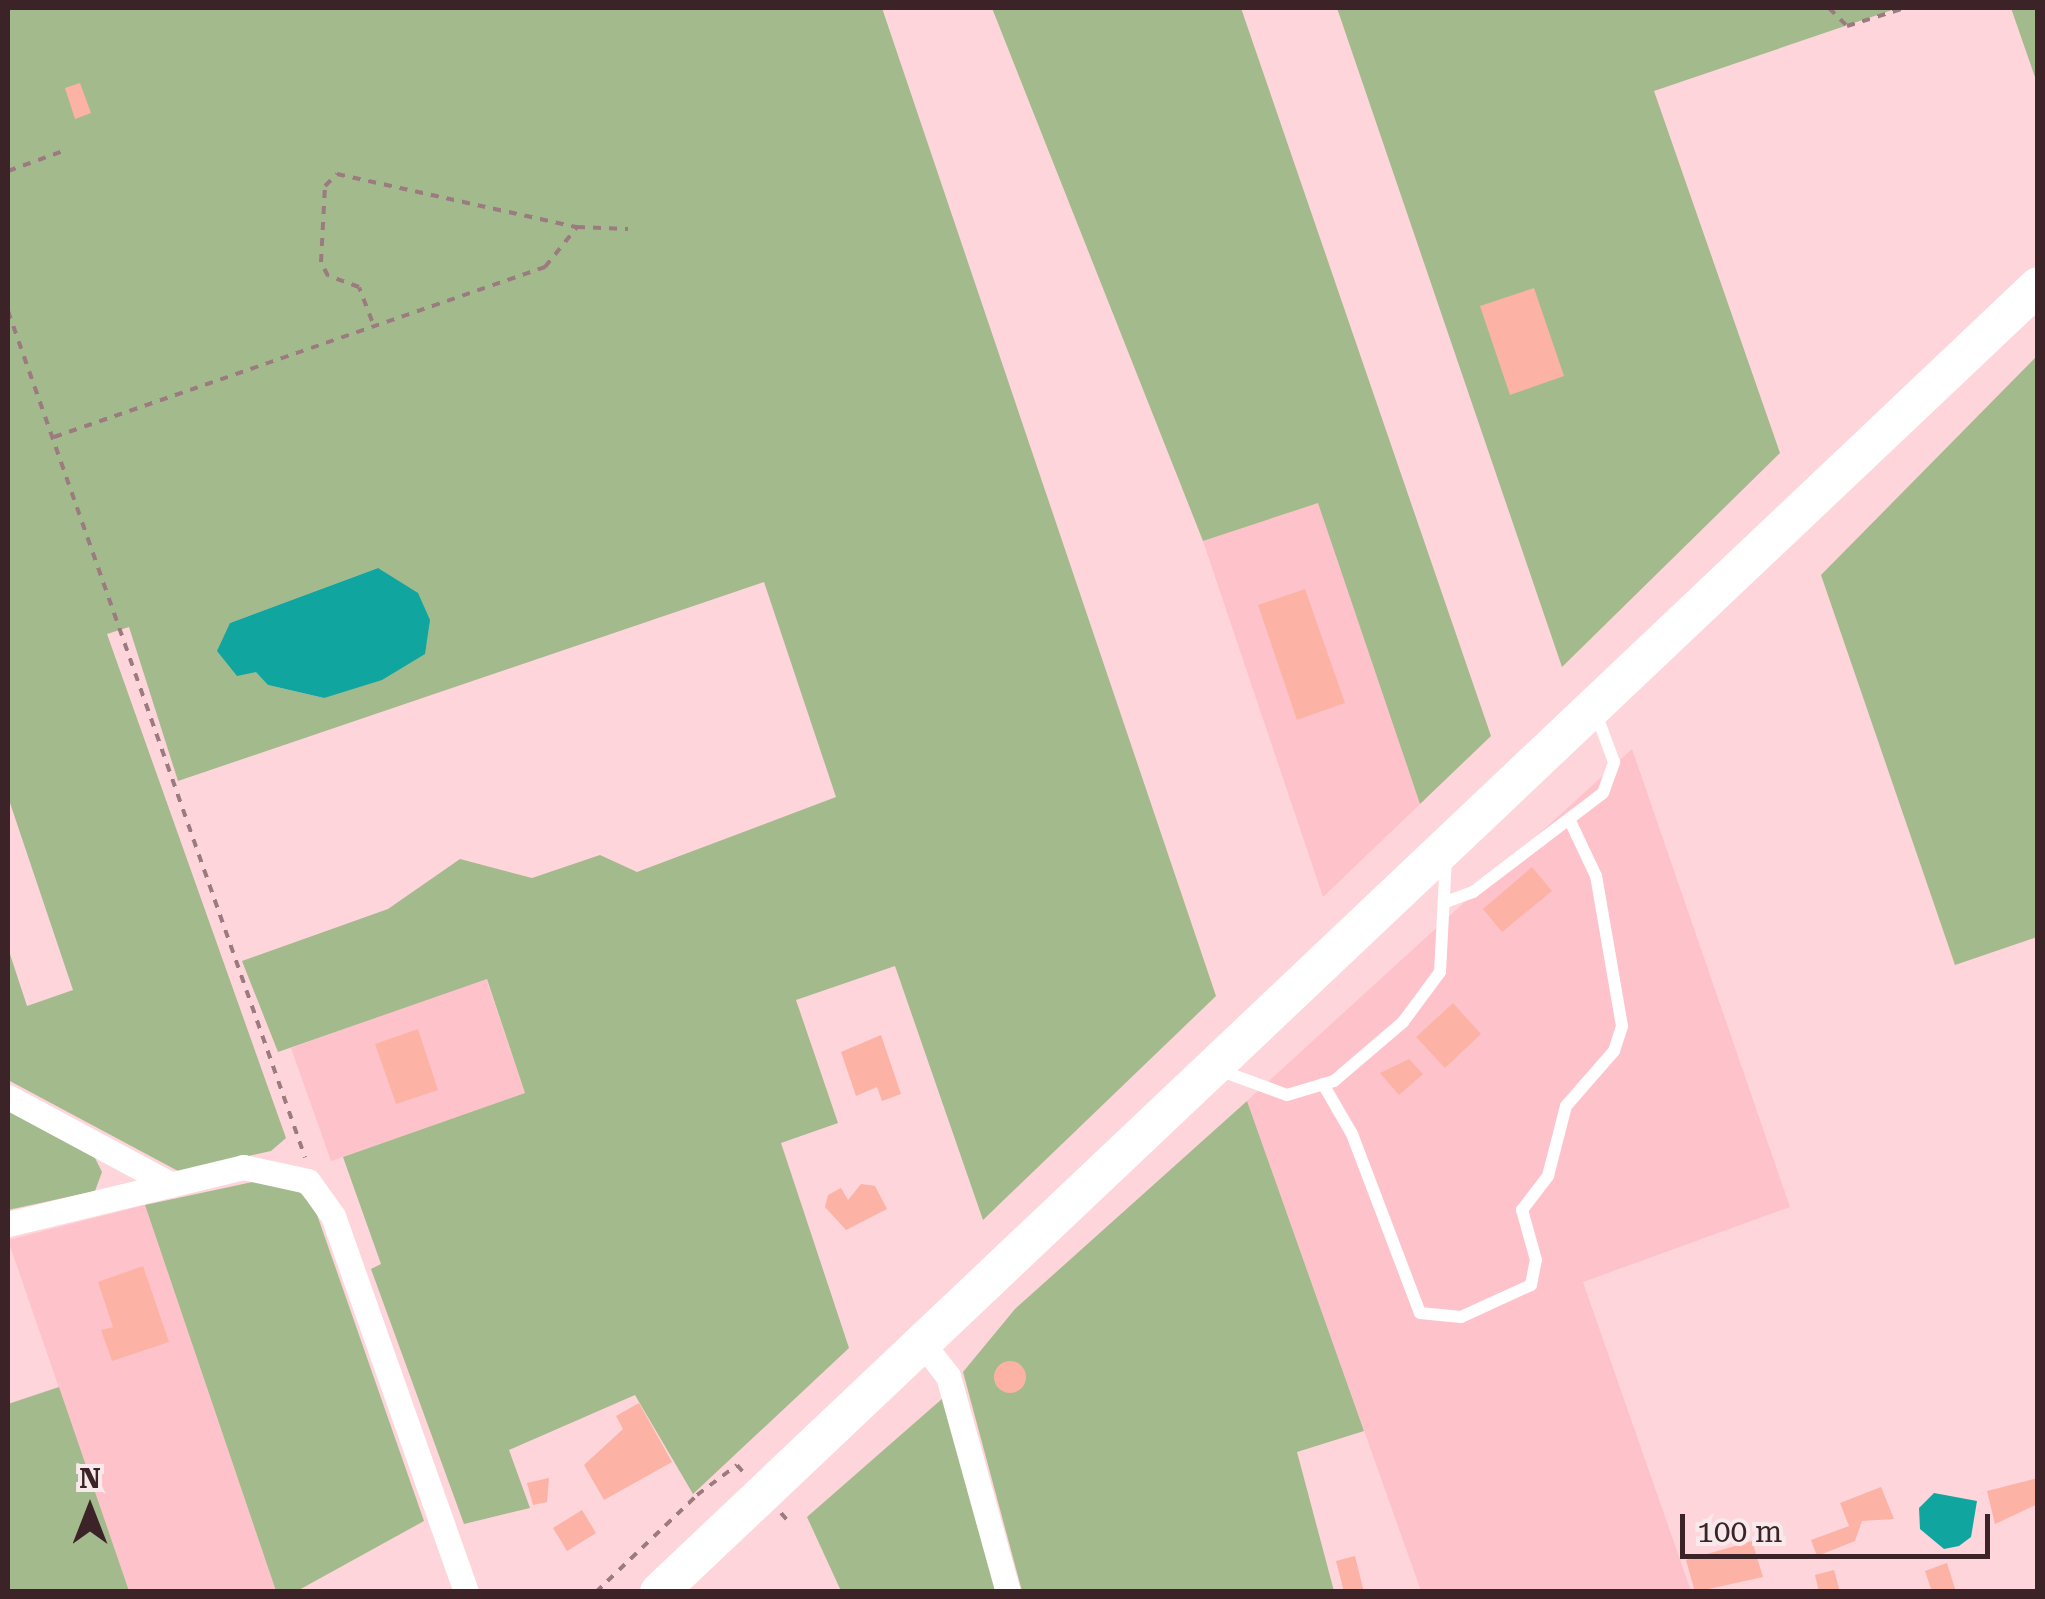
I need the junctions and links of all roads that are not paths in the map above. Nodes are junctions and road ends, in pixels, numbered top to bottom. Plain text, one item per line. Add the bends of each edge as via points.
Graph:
1 (2038, 286) edge
2 (1594, 707) junction
3 (1569, 819) junction
4 (1446, 847) junction
5 (1448, 901) junction
6 (1212, 1067) junction
7 (1323, 1084) junction
8 (8, 1097) edge
9 (172, 1185) junction
10 (8, 1224) edge
11 (922, 1343) junction
12 (466, 1592) edge
13 (659, 1592) edge
14 (1008, 1592) edge

1 - 2 main road
2 - 3 lane via 1614,762 1604,793
2 - 4 main road
3 - 5 lane via 1473,892
3 - 7 lane via 1596,876 1622,1026 1614,1051 1566,1106 1548,1176 1522,1210 1536,1260 1532,1285 1461,1316 1420,1313 1352,1134
4 - 5 lane
4 - 6 main road
5 - 7 lane via 1440,972 1403,1022
6 - 7 lane via 1287,1095
6 - 11 main road
8 - 9 street
9 - 10 street
9 - 12 street via 263,1166 316,1190
11 - 13 main road via 776,1508
11 - 14 street via 948,1376

